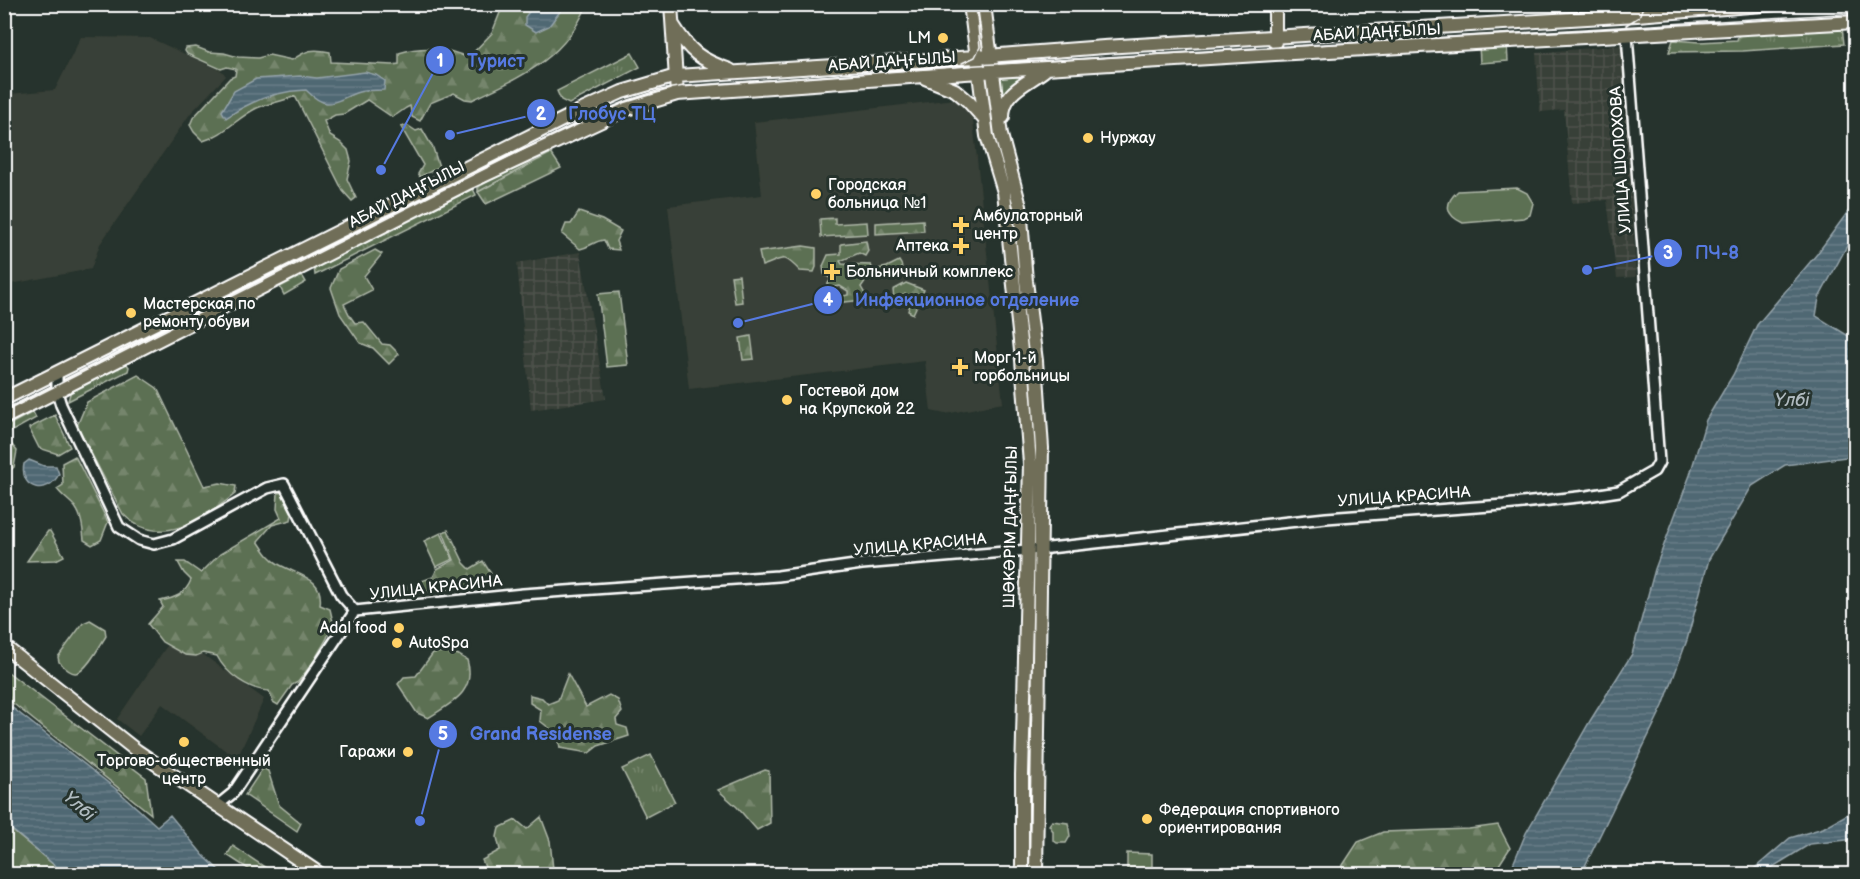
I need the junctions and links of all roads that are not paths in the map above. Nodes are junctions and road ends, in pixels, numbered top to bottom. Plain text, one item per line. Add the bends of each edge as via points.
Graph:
1 (671, 4) edge
2 (970, 4) edge
3 (984, 4) edge
4 (1275, 4) edge
5 (1775, 4) edge
6 (1856, 22) edge
7 (672, 23) junction
8 (1627, 35) junction
9 (1275, 37) junction
10 (1275, 54) junction
11 (990, 56) junction
12 (976, 57) junction
13 (1046, 69) junction
14 (737, 72) junction
15 (979, 72) junction
16 (992, 72) junction
17 (676, 76) junction
18 (921, 76) junction
19 (677, 94) junction
20 (985, 120) junction
21 (1000, 130) junction
22 (1010, 191) junction
23 (1022, 360) junction
24 (1036, 361) junction
25 (57, 373) junction
26 (57, 392) junction
27 (4, 399) edge
28 (4, 418) edge
29 (1659, 462) joint
30 (1034, 550) junction
31 (356, 611) junction
32 (4, 646) edge
33 (1023, 745) junction
34 (1038, 746) junction
35 (217, 806) junction
36 (1023, 836) junction
37 (1037, 836) junction
38 (321, 874) edge
39 (1022, 874) edge
40 (1036, 874) edge

1 - 7 main road
2 - 12 main road, ШӘКӘРІМ ДАҢҒЫЛЫ
3 - 11 main road, ШӘКӘРІМ ДАҢҒЫЛЫ
4 - 9 main road
5 - 9 main road, АБАЙ ДАҢҒЫЛЫ
6 - 8 main road, АБАЙ ДАҢҒЫЛЫ
7 - 14 main road via 695,54
7 - 17 main road
8 - 10 main road, АБАЙ ДАҢҒЫЛЫ
8 - 29 street, УЛИЦА ШОЛОХОВА
9 - 10 main road
9 - 11 main road, АБАЙ ДАҢҒЫЛЫ
10 - 13 main road, АБАЙ ДАҢҒЫЛЫ
11 - 12 main road, АБАЙ ДАҢҒЫЛЫ
11 - 16 main road, ШӘКӘРІМ ДАҢҒЫЛЫ
12 - 14 main road, АБАЙ ДАҢҒЫЛЫ
12 - 15 main road, ШӘКӘРІМ ДАҢҒЫЛЫ
13 - 16 main road, АБАЙ ДАҢҒЫЛЫ
13 - 21 main road via 1007,98
14 - 17 main road, АБАЙ ДАҢҒЫЛЫ
15 - 16 main road, АБАЙ ДАҢҒЫЛЫ
15 - 18 main road, АБАЙ ДАҢҒЫЛЫ
15 - 20 main road, ШӘКӘРІМ ДАҢҒЫЛЫ
16 - 21 main road, ШӘКӘРІМ ДАҢҒЫЛЫ
17 - 19 main road
17 - 25 main road, АБАЙ ДАҢҒЫЛЫ via 622,92 580,111
18 - 19 main road, АБАЙ ДАҢҒЫЛЫ
18 - 20 main road via 955,90
19 - 26 main road, АБАЙ ДАҢҒЫЛЫ via 627,109 470,182
20 - 22 main road, ШӘКӘРІМ ДАҢҒЫЛЫ via 987,136
21 - 22 main road, ШӘКӘРІМ ДАҢҒЫЛЫ
22 - 23 main road, ШӘКӘРІМ ДАҢҒЫЛЫ
22 - 24 main road, ШӘКӘРІМ ДАҢҒЫЛЫ via 1020,206
23 - 24 main road
23 - 30 main road, ШӘКӘРІМ ДАҢҒЫЛЫ
24 - 30 main road, ШӘКӘРІМ ДАҢҒЫЛЫ via 1042,448
25 - 26 street
25 - 27 main road, АБАЙ ДАҢҒЫЛЫ
26 - 28 main road, АБАЙ ДАҢҒЫЛЫ
26 - 31 street, УЛИЦА КРАСИНА via 119,527 138,540 154,544 173,539 267,488 284,484 341,596
29 - 30 street, УЛИЦА КРАСИНА via 1654,471 1619,491 1587,496 1326,518
30 - 31 street, УЛИЦА КРАСИНА
30 - 33 main road, ШӘКӘРІМ ДАҢҒЫЛЫ
30 - 34 main road, ШӘКӘРІМ ДАҢҒЫЛЫ
31 - 35 street via 232,793
32 - 35 main road via 114,734
33 - 34 main road
33 - 36 main road, ШӘКӘРІМ ДАҢҒЫЛЫ
34 - 37 main road, ШӘКӘРІМ ДАҢҒЫЛЫ
35 - 38 main road
36 - 37 main road
36 - 39 main road, ШӘКӘРІМ ДАҢҒЫЛЫ
37 - 40 main road, ШӘКӘРІМ ДАҢҒЫЛЫ

